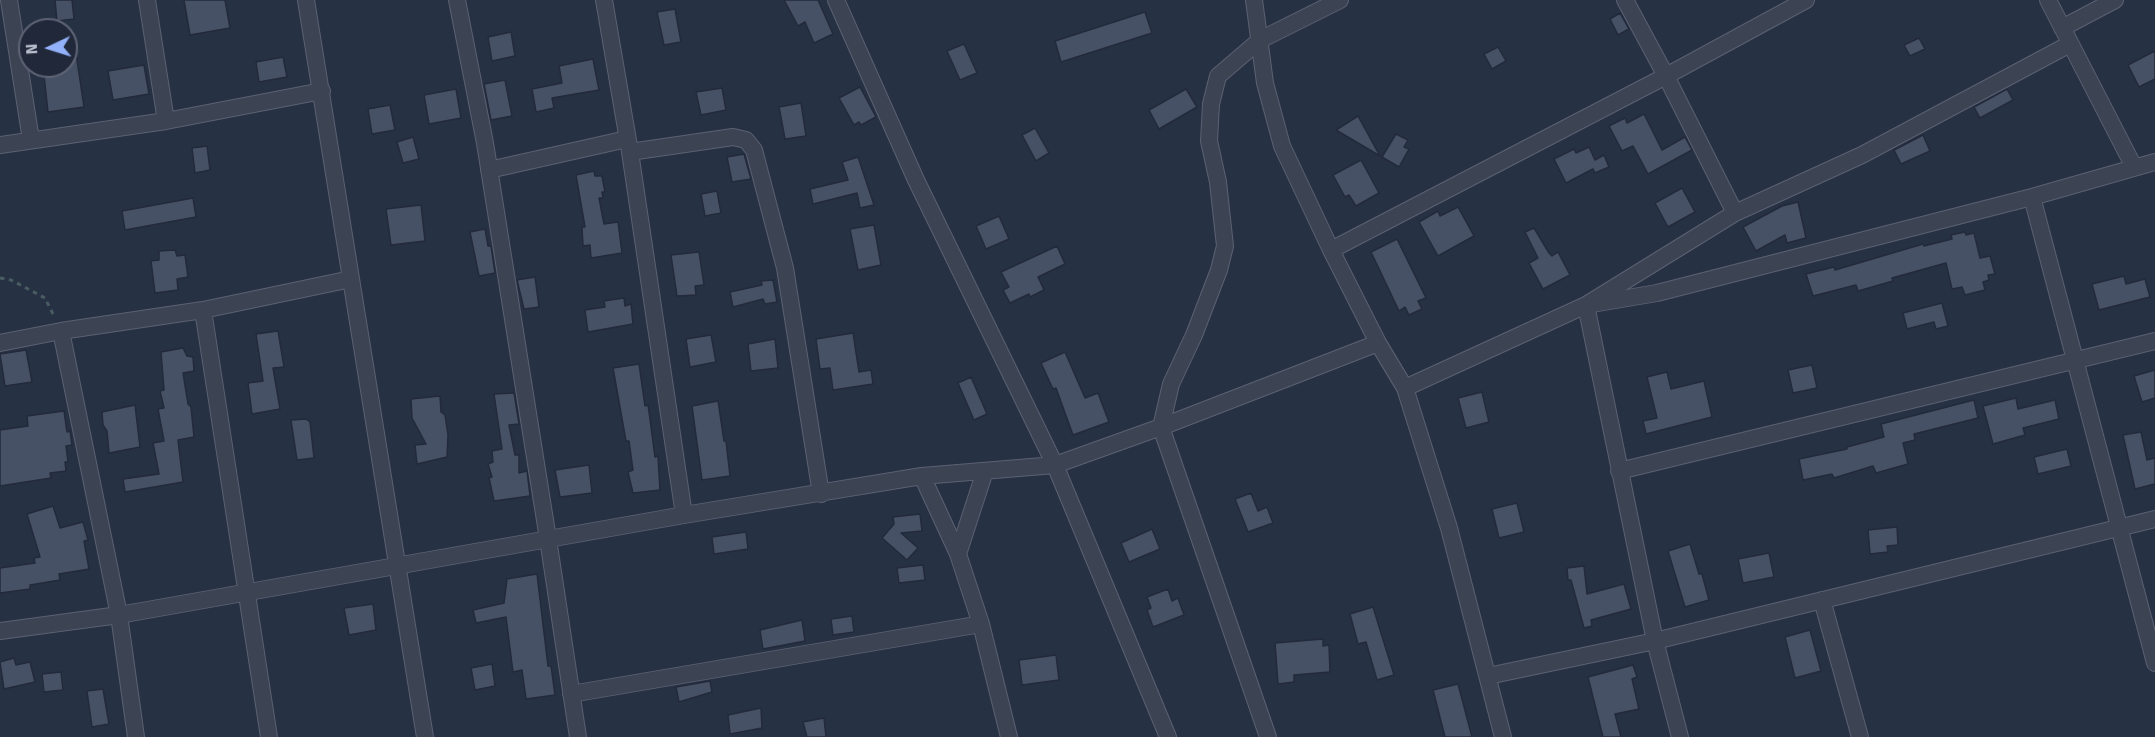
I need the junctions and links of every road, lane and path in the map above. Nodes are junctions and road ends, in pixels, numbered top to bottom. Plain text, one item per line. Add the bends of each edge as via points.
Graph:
1 (9, 0) edge
2 (147, 0) edge
3 (306, 0) edge
4 (457, 0) edge
5 (604, 0) edge
6 (836, 0) edge
7 (1254, 0) edge
8 (1340, 0) edge
9 (1625, 0) edge
10 (1806, 0) edge
11 (2048, 0) edge
12 (2115, 0) edge
13 (2062, 28) junction
14 (1260, 40) junction
15 (2070, 44) junction
16 (1666, 76) junction
17 (322, 91) junction
18 (166, 121) junction
19 (31, 140) junction
20 (0, 146) edge
21 (629, 146) junction
22 (2155, 162) edge
23 (2134, 167) junction
24 (489, 170) junction
25 (2032, 197) junction
26 (1735, 213) junction
27 (1330, 250) junction
28 (0, 278) edge
29 (351, 279) junction
30 (1586, 305) junction
31 (203, 310) junction
32 (61, 331) junction
33 (2155, 340) edge
34 (0, 343) edge
35 (1378, 343) junction
36 (2075, 361) junction
37 (1405, 388) junction
38 (1161, 427) junction
39 (1054, 465) junction
40 (985, 471) junction
41 (1619, 471) junction
42 (922, 476) junction
43 (821, 494) junction
44 (684, 515) junction
45 (2155, 519) edge
46 (2118, 528) junction
47 (548, 539) junction
48 (958, 554) junction
49 (397, 565) junction
50 (246, 592) junction
51 (1822, 600) junction
52 (119, 615) junction
53 (981, 624) junction
54 (0, 631) edge
55 (1655, 641) junction
56 (2155, 663) edge
57 (1488, 676) junction
58 (571, 694) junction
59 (1004, 734) edge
60 (136, 737) edge
61 (269, 737) edge
62 (425, 737) edge
63 (578, 737) edge
64 (1168, 737) edge
65 (1268, 737) edge
66 (1503, 737) edge
67 (1680, 737) edge
68 (1860, 737) edge

1 - 19 street
2 - 18 street
3 - 17 street
4 - 24 street
5 - 21 street
6 - 39 street via 916,180
7 - 14 street
8 - 14 street
9 - 16 street
10 - 16 street
11 - 13 street
12 - 13 street
13 - 15 street
14 - 27 street via 1265,83 1282,146
14 - 38 street via 1218,76 1211,104 1209,141 1225,246 1194,335 1171,384
15 - 23 street
15 - 26 street via 1862,155
16 - 26 street
16 - 27 street
17 - 18 street
17 - 29 street
18 - 19 street
19 - 20 street
21 - 24 street
21 - 43 street via 733,137 746,140 754,150 786,268
21 - 44 street
22 - 23 street
23 - 25 street
24 - 47 street
25 - 30 street via 1657,293
25 - 36 street
26 - 30 street
27 - 35 street
28 - 32 path via 45,298
29 - 31 street
29 - 49 street
30 - 37 street
30 - 41 street
31 - 32 street
31 - 50 street
32 - 34 street
32 - 52 street
33 - 36 street
35 - 37 street
35 - 38 street
36 - 41 street
36 - 46 street
37 - 57 street via 1449,528
38 - 39 street
38 - 65 street
39 - 40 street
39 - 64 street
40 - 42 street
40 - 48 street
41 - 55 street
42 - 43 street
42 - 48 street
43 - 44 street
44 - 47 street
45 - 46 street
46 - 51 street
46 - 56 street
47 - 49 street
47 - 58 street
48 - 53 street
49 - 50 street
49 - 62 street
50 - 52 street
50 - 61 street
51 - 55 street
51 - 68 street
52 - 54 street
52 - 60 street
53 - 58 street
53 - 59 street
55 - 57 street
55 - 67 street
57 - 66 street
58 - 63 street

